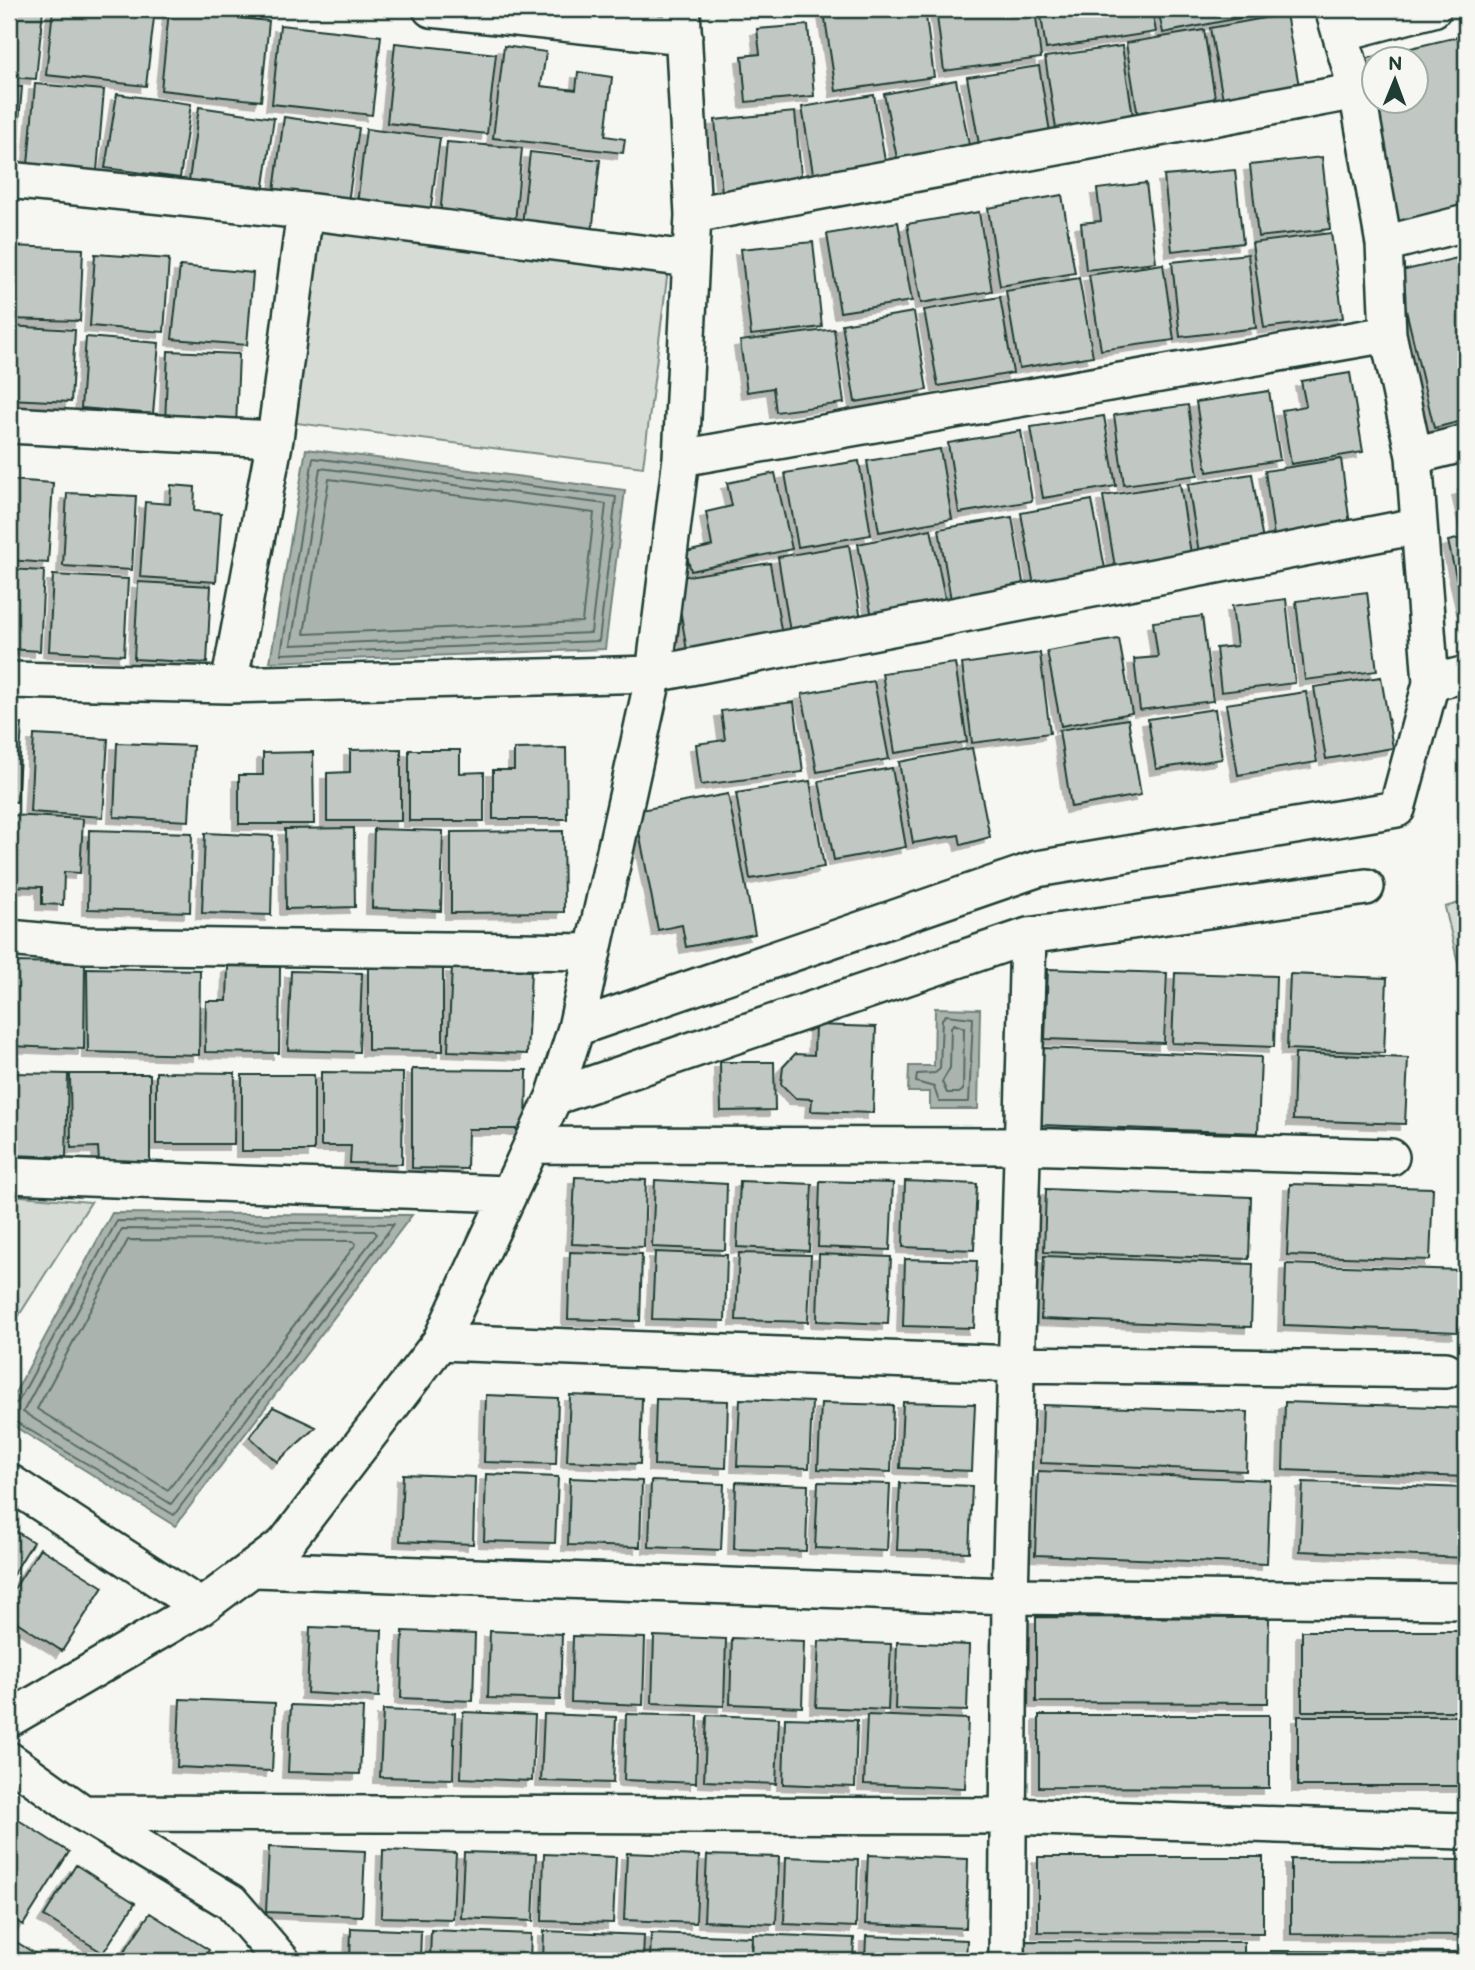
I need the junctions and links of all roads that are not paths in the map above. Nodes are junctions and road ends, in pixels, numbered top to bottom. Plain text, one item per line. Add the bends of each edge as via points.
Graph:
1 (431, 9) edge
2 (1433, 9) edge
3 (1337, 21) edge
4 (683, 22) edge
5 (1357, 92) junction
6 (9, 180) edge
7 (305, 211) junction
8 (692, 215) junction
9 (1466, 223) edge
10 (1384, 244) junction
11 (689, 259) junction
12 (1388, 334) junction
13 (9, 425) edge
14 (275, 439) junction
15 (1466, 443) edge
16 (1414, 456) junction
17 (681, 458) junction
18 (1417, 526) junction
19 (654, 674) junction
20 (1466, 674) edge
21 (9, 680) edge
22 (1431, 683) junction
23 (229, 685) junction
24 (1366, 887) dead end
25 (1028, 936) junction
26 (9, 938) edge
27 (593, 952) junction
28 (576, 1028) junction
29 (554, 1097) junction
30 (533, 1145) junction
31 (1022, 1146) junction
32 (1391, 1157) dead end
33 (9, 1175) edge
34 (508, 1194) junction
35 (440, 1342) junction
36 (1015, 1364) junction
37 (1446, 1370) dead end
38 (9, 1482) edge
39 (255, 1569) junction
40 (1010, 1596) junction
41 (1466, 1601) edge
42 (201, 1607) junction
43 (9, 1719) edge
44 (9, 1759) edge
45 (83, 1813) junction
46 (1009, 1816) junction
47 (1462, 1831) dead end
48 (282, 1961) edge
49 (1007, 1961) edge

1 - 4 street
2 - 3 street
3 - 5 street
4 - 8 street
5 - 8 street
5 - 10 street
6 - 7 street
7 - 11 street
7 - 14 street
8 - 11 street
9 - 10 street
10 - 12 street
11 - 17 street
12 - 16 street
12 - 17 street
13 - 14 street
14 - 23 street
15 - 16 street
16 - 18 street
17 - 19 street
18 - 19 street
18 - 22 street
19 - 23 street
19 - 27 street
20 - 22 street
21 - 23 street
22 - 28 street via 1397,808 1037,869
24 - 25 street
25 - 29 street
25 - 31 street
26 - 27 street via 82,945
27 - 28 street
28 - 29 street
29 - 30 street
30 - 31 street
30 - 34 street
31 - 32 street
31 - 36 street
33 - 34 street
34 - 35 street
35 - 36 street
35 - 39 street via 285,1544
36 - 37 street
36 - 40 street
38 - 42 street
39 - 40 street
39 - 42 street
40 - 41 street
40 - 46 street
42 - 43 street
44 - 45 street
45 - 46 street
45 - 48 street via 231,1902
46 - 47 street
46 - 49 street

